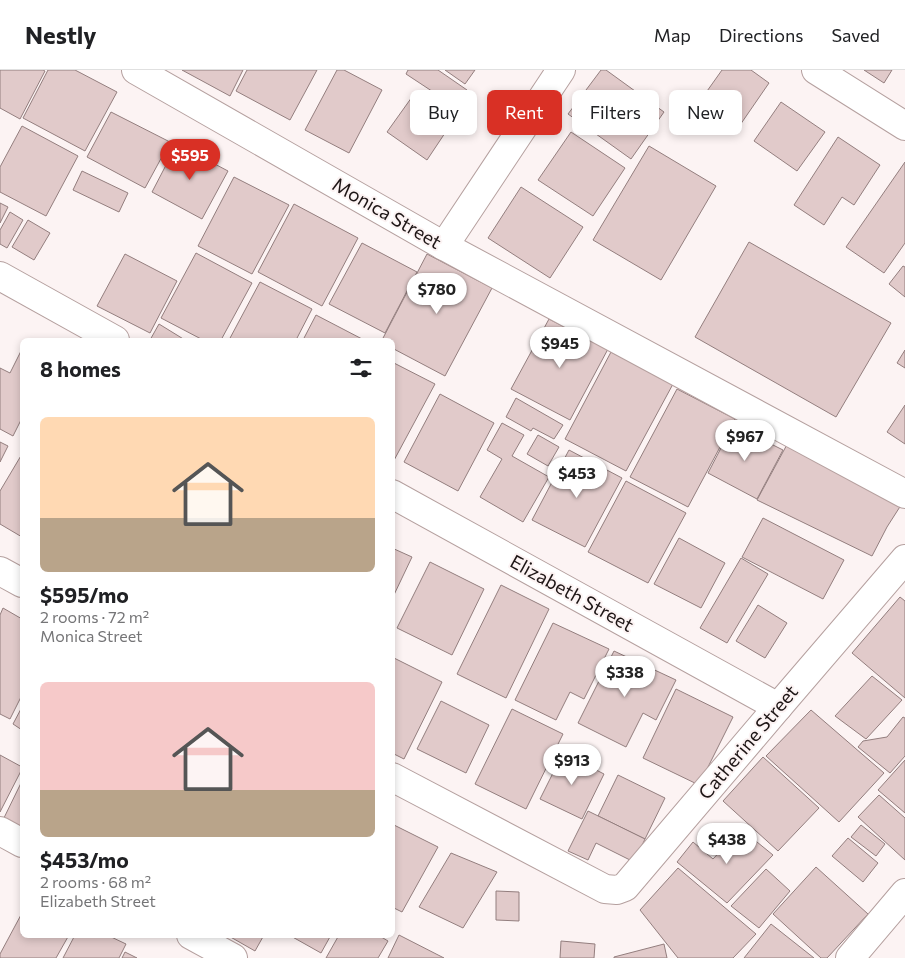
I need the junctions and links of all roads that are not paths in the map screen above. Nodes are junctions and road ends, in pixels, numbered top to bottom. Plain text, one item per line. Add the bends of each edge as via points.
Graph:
1 (136, 70) edge
2 (561, 70) edge
3 (816, 70) edge
4 (905, 126) edge
5 (444, 246) junction
6 (0, 276) edge
7 (111, 338) edge
8 (905, 494) edge
9 (395, 496) edge
10 (905, 559) edge
11 (0, 571) edge
12 (20, 581) edge
13 (778, 707) junction
14 (395, 779) edge
15 (0, 831) edge
16 (20, 842) edge
17 (905, 893) edge
18 (196, 938) edge
19 (233, 958) edge
20 (850, 958) edge

1 - 5 street, Monica Street
2 - 5 street
3 - 4 street
5 - 8 street, Monica Street
6 - 7 street
9 - 13 street, Elizabeth Street
10 - 13 street, Catherine Street
11 - 12 street
13 - 14 street, Catherine Street via 625,887 617,890 605,889
15 - 16 street
17 - 20 street
18 - 19 street

